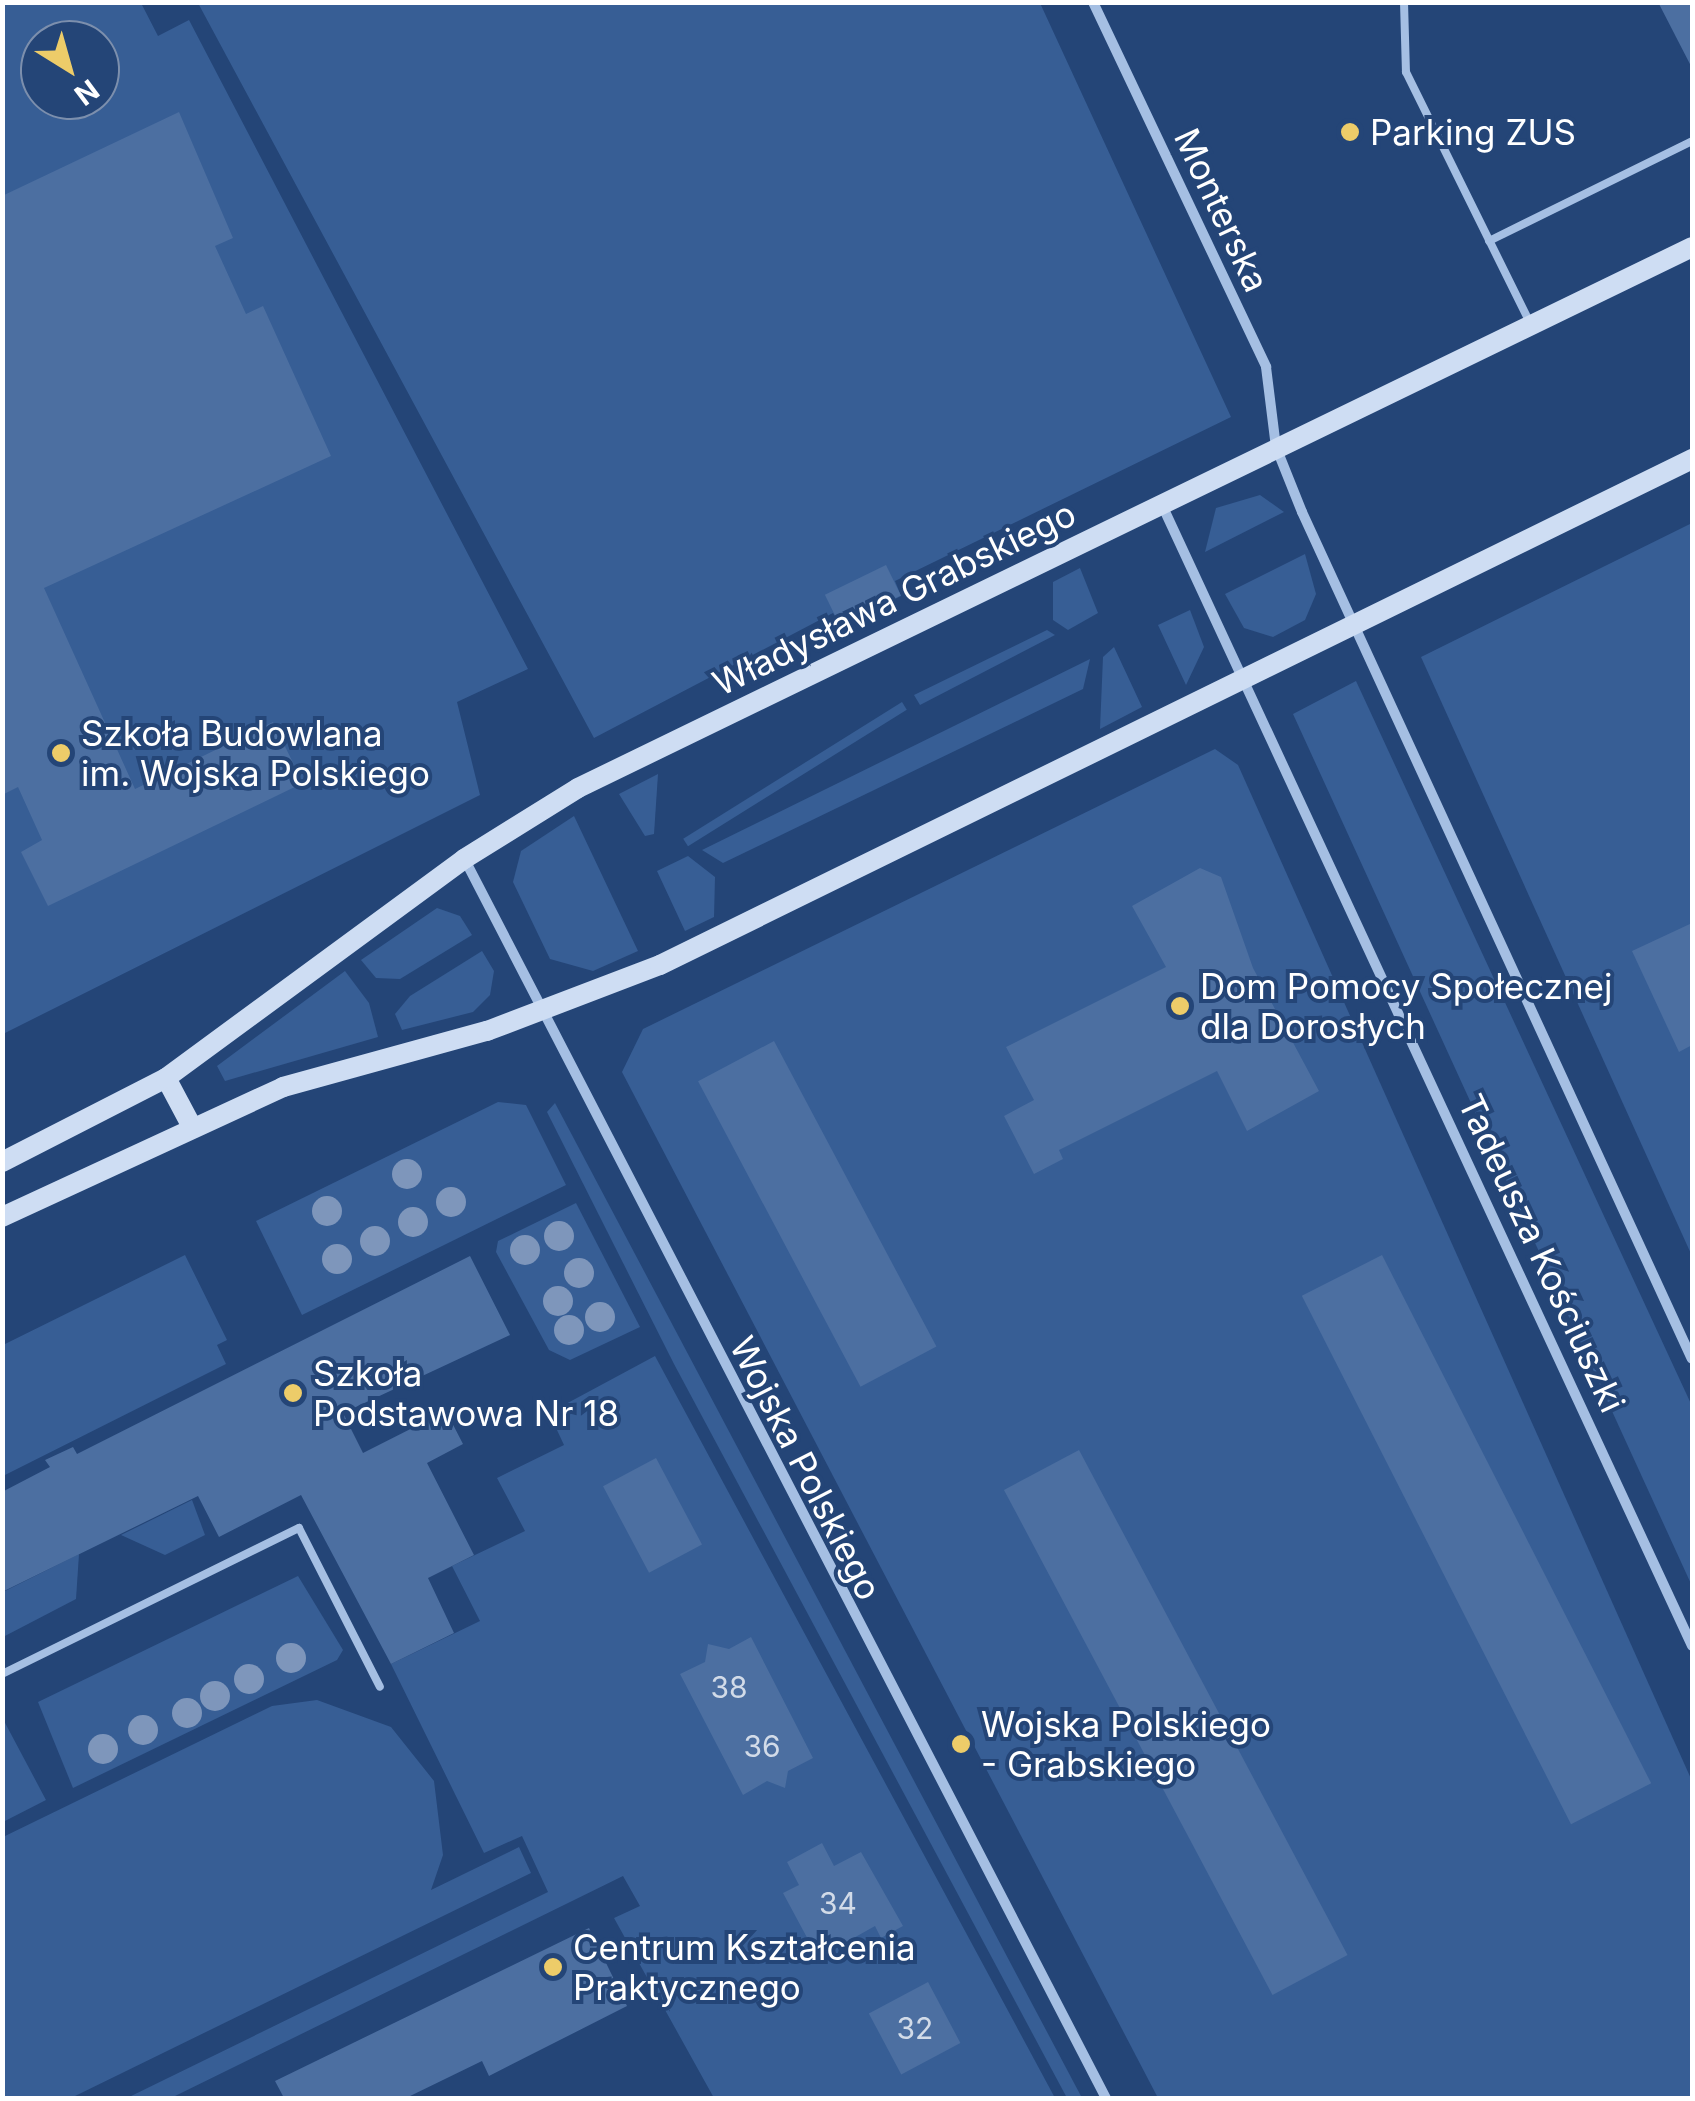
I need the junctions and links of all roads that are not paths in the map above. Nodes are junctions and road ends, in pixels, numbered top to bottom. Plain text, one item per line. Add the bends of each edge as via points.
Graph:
1 (1094, 2) edge
2 (1404, 2) edge
3 (1692, 142) edge
4 (1489, 242) junction
5 (1692, 247) edge
6 (1531, 325) junction
7 (1276, 448) junction
8 (1692, 459) edge
9 (1162, 504) junction
10 (1355, 624) junction
11 (1243, 680) junction
12 (464, 859) junction
13 (541, 1013) junction
14 (166, 1078) junction
15 (192, 1127) junction
16 (2, 1162) edge
17 (2, 1217) edge
18 (1692, 1359) edge
19 (1692, 1646) edge
20 (2, 1674) edge
21 (380, 1687) dead end
22 (1106, 2098) edge

1 - 7 street, Monterska via 1266,368
2 - 4 lane via 1406,72
3 - 4 lane
4 - 6 lane
5 - 6 street, Władysława Grabskiego
6 - 7 street, Władysława Grabskiego
7 - 9 street, Władysława Grabskiego
7 - 10 street
8 - 10 street
9 - 11 street, Tadeusza Kościuszki
9 - 12 street, Władysława Grabskiego via 590,782
10 - 11 street
10 - 18 street
11 - 13 street via 660,965
11 - 19 street, Tadeusza Kościuszki
12 - 13 street, Wojska Polskiego
12 - 14 street, Władysława Grabskiego
13 - 15 street via 283,1087
13 - 22 street, Wojska Polskiego
14 - 15 street
14 - 16 street, Władysława Grabskiego
15 - 17 street
20 - 21 lane via 300,1528

